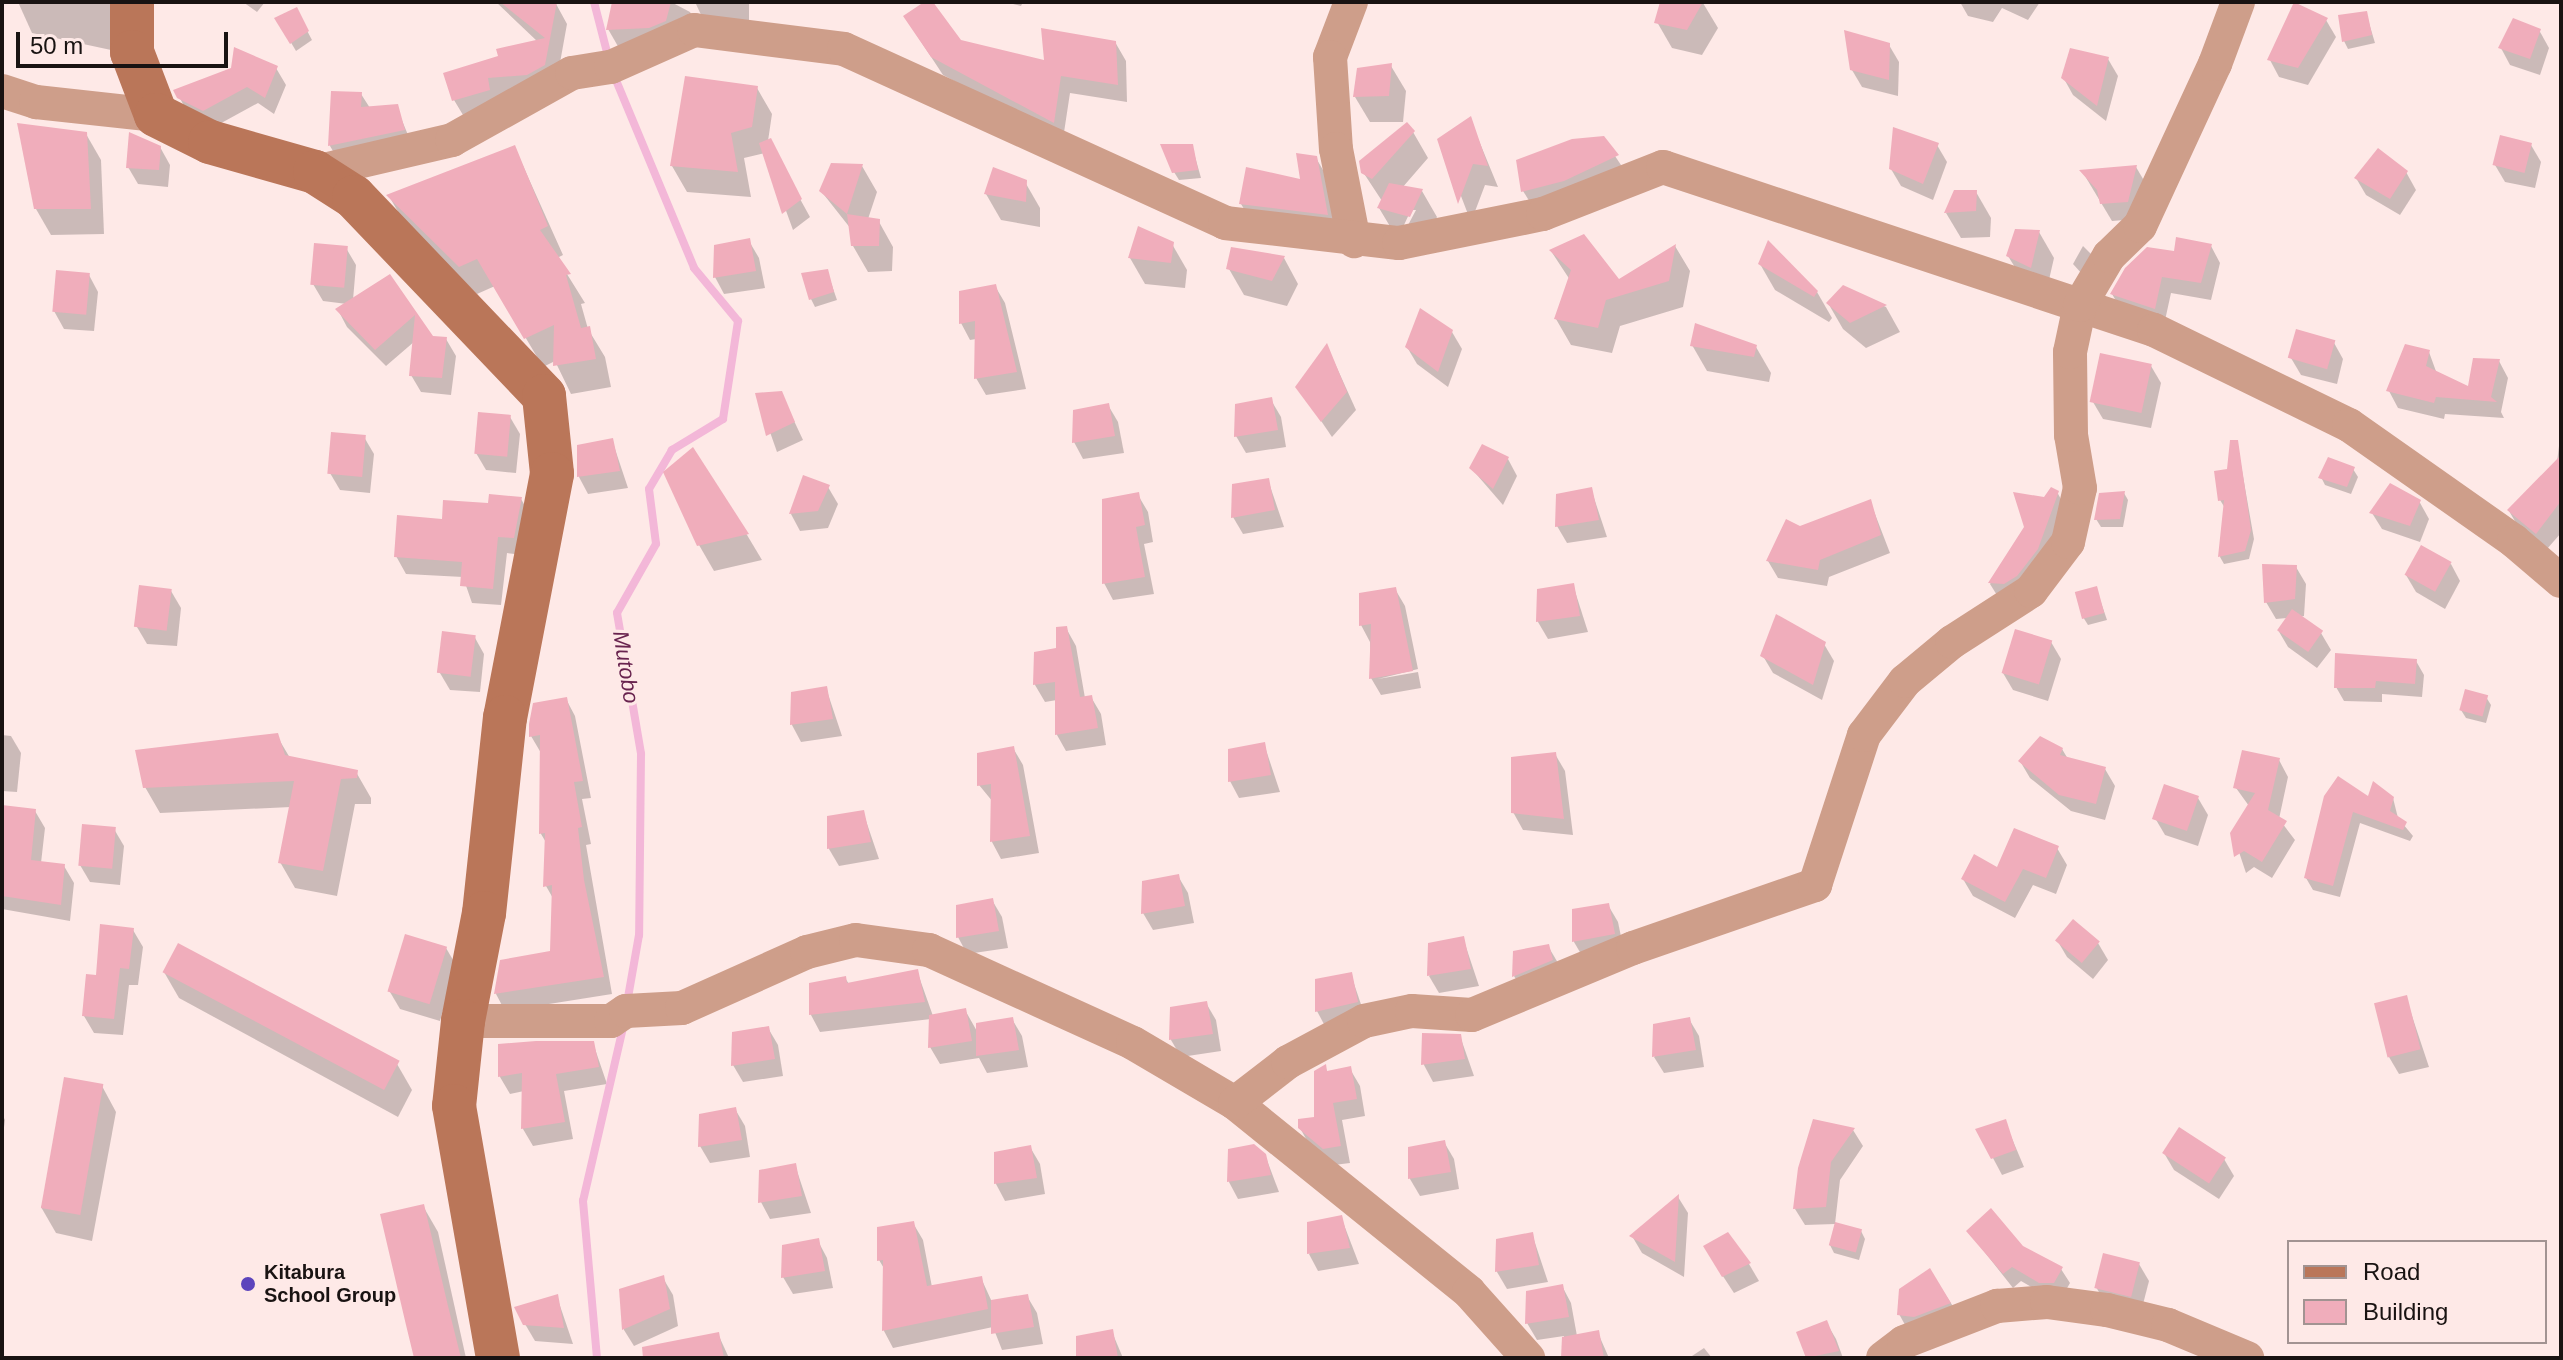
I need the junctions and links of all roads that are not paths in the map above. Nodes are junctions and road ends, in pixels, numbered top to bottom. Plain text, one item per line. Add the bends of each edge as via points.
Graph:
1 (132, 2) edge
2 (1351, 2) edge
3 (2238, 2) edge
4 (2, 91) edge
5 (156, 115) junction
6 (315, 172) junction
7 (1354, 241) junction
8 (2080, 305) junction
9 (2561, 581) edge
10 (463, 1021) junction
11 (1235, 1103) junction
12 (498, 1358) edge
13 (1528, 1358) edge
14 (1883, 1358) edge
15 (2247, 1358) edge

1 - 5 main road via 132,52
2 - 7 street via 1330,57 1336,149
3 - 8 street via 2140,226 2109,256
4 - 5 street via 36,102
5 - 6 main road via 210,142
6 - 7 street via 452,140 572,73 611,67 694,30 844,49 1225,223
6 - 10 main road via 363,206 544,396 552,436 545,516 505,717 484,913
7 - 8 street via 1399,243 1543,214 1663,167
8 - 9 street via 2154,330 2349,425 2514,541
8 - 11 street via 2070,352 2071,435 2080,488 2068,542 2031,591 1952,642 1905,681 1864,735 1815,885 1633,948 1472,1015 1412,1011 1364,1021 1288,1062
10 - 11 street via 611,1021 626,1011 682,1008 807,952 856,940 929,950 990,974 1133,1043
10 - 12 main road via 454,1106
11 - 13 street via 1458,1282
14 - 15 street via 1904,1342 1997,1306 2047,1302 2168,1325

